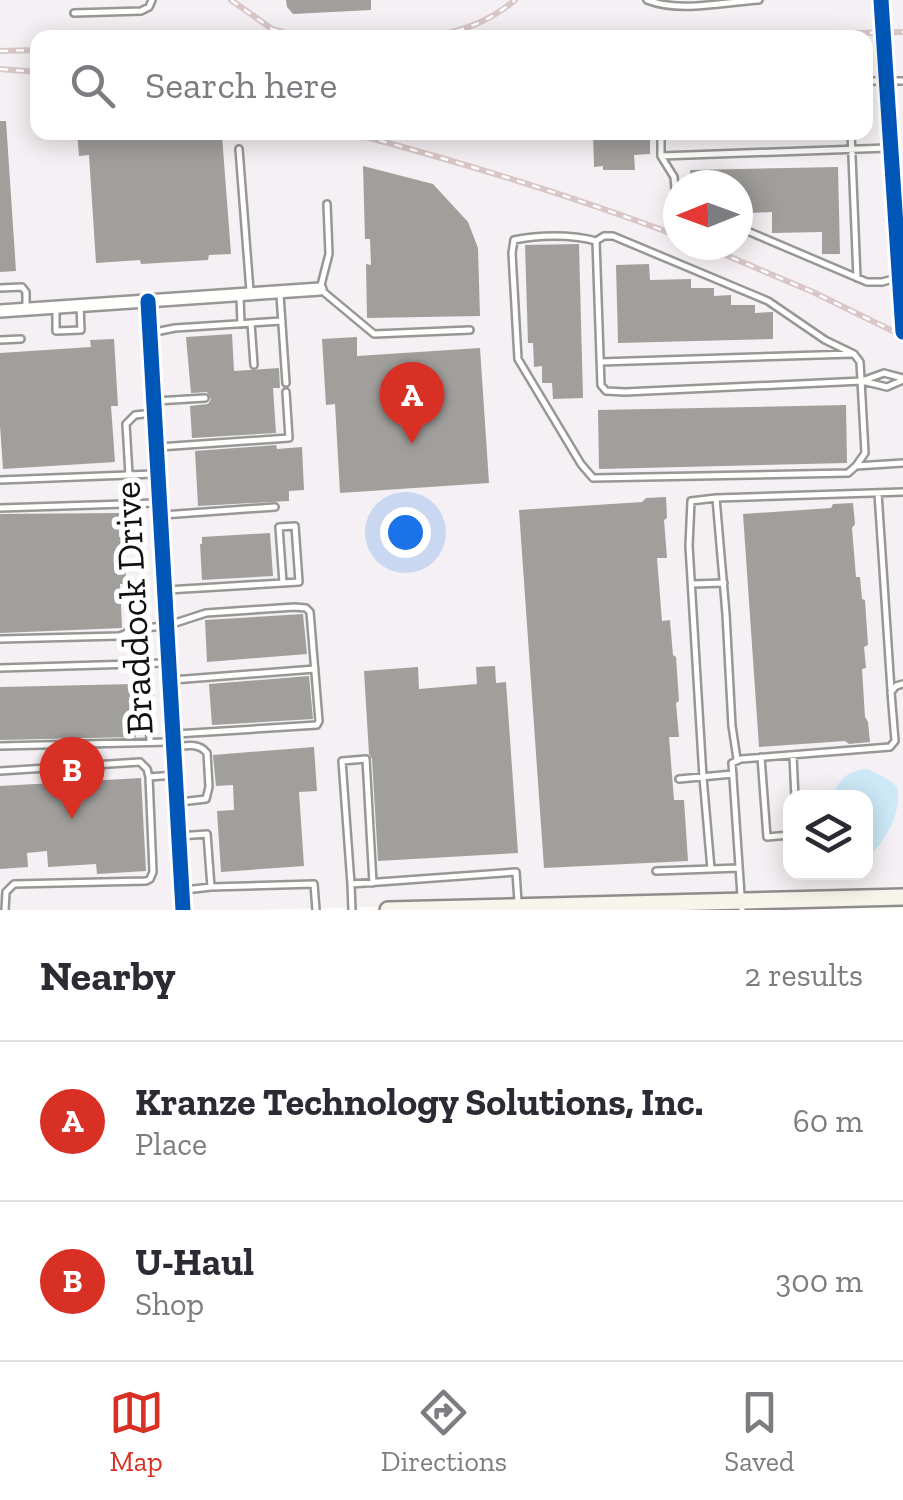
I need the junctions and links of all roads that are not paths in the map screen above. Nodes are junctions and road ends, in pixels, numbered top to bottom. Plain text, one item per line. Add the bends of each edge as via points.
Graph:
1 (152, 0) edge
2 (647, 0) edge
3 (759, 0) edge
4 (881, 0) edge
5 (716, 1) edge
6 (74, 13) dead end
7 (886, 80) junction
8 (873, 81) edge
9 (903, 81) edge
10 (661, 140) edge
11 (852, 140) edge
12 (891, 148) junction
13 (240, 149) dead end
14 (852, 150) junction
15 (662, 156) junction
16 (670, 170) edge
17 (327, 204) dead end
18 (753, 233) edge
19 (596, 241) junction
20 (900, 277) junction
21 (857, 278) junction
22 (0, 288) edge
23 (320, 290) junction
24 (279, 292) junction
25 (245, 295) junction
26 (148, 301) junction
27 (80, 306) junction
28 (56, 308) junction
29 (26, 310) junction
30 (0, 312) edge
31 (282, 322) junction
32 (242, 324) junction
33 (251, 324) junction
34 (470, 330) dead end
35 (903, 332) edge
36 (149, 333) junction
37 (21, 339) dead end
38 (0, 340) edge
39 (854, 354) junction
40 (600, 362) junction
41 (254, 366) dead end
42 (903, 379) edge
43 (862, 381) junction
44 (286, 384) dead end
45 (286, 392) dead end
46 (206, 398) dead end
47 (154, 407) junction
48 (156, 447) junction
49 (903, 464) edge
50 (856, 466) junction
51 (158, 474) junction
52 (130, 475) junction
53 (0, 480) edge
54 (903, 492) edge
55 (878, 493) junction
56 (716, 498) junction
57 (275, 507) dead end
58 (0, 508) edge
59 (160, 509) junction
60 (283, 582) junction
61 (724, 583) junction
62 (692, 584) junction
63 (164, 590) junction
64 (166, 626) junction
65 (0, 639) edge
66 (169, 663) junction
67 (148, 664) junction
68 (0, 668) edge
69 (315, 669) junction
70 (170, 680) junction
71 (903, 684) edge
72 (891, 692) junction
73 (173, 741) junction
74 (150, 742) junction
75 (0, 746) edge
76 (792, 755) junction
77 (761, 757) junction
78 (736, 759) junction
79 (0, 771) edge
80 (732, 774) junction
81 (175, 775) junction
82 (149, 777) junction
83 (703, 777) junction
84 (679, 779) dead end
85 (794, 790) edge
86 (177, 803) junction
87 (179, 836) junction
88 (783, 836) edge
89 (739, 868) junction
90 (711, 869) junction
91 (656, 871) dead end
92 (373, 882) junction
93 (351, 884) junction
94 (211, 887) junction
95 (182, 890) junction
96 (903, 897) edge
97 (742, 906) edge
98 (518, 909) edge
99 (5, 910) edge
100 (183, 910) edge
101 (316, 910) edge
102 (352, 910) edge
103 (388, 910) edge

1 - 6 lane via 141,11
2 - 5 lane via 682,7
3 - 5 lane
4 - 7 street
7 - 8 lane
7 - 9 lane
7 - 12 street
10 - 15 lane
11 - 14 lane
12 - 14 lane
12 - 20 street
13 - 25 lane
14 - 15 lane
14 - 21 lane
15 - 16 lane
17 - 23 lane via 329,254
18 - 21 lane
19 - 39 lane via 613,236 768,301
19 - 40 lane
19 - 50 lane via 524,238 514,240 512,254 518,359 592,478 848,473
20 - 21 lane
20 - 35 street
22 - 29 lane via 22,288
23 - 24 street
23 - 34 lane via 374,334
24 - 25 street
24 - 31 lane
25 - 26 street
25 - 32 lane
26 - 27 street
26 - 36 street, Braddock Drive
27 - 28 street
27 - 28 lane via 82,330 56,331
28 - 29 street
29 - 30 street
31 - 33 lane
31 - 44 lane
32 - 33 lane
32 - 36 lane
33 - 41 lane
36 - 47 street, Braddock Drive
37 - 38 lane
39 - 40 lane
39 - 43 lane
40 - 43 lane via 601,385 625,392
42 - 43 lane via 888,386
42 - 43 lane via 884,373
43 - 50 lane via 865,453
45 - 48 lane via 289,438
46 - 47 lane
47 - 48 street, Braddock Drive
47 - 52 lane via 126,424
48 - 51 street, Braddock Drive
49 - 50 lane
51 - 52 lane
51 - 59 street, Braddock Drive
52 - 53 lane
54 - 55 lane
55 - 56 lane
55 - 72 lane
56 - 61 lane
56 - 62 lane via 691,501
57 - 59 lane
58 - 59 lane
59 - 63 street, Braddock Drive
60 - 60 lane via 299,582 296,526 279,527
60 - 63 lane
61 - 62 lane
61 - 78 lane
62 - 83 lane
63 - 64 street, Braddock Drive
64 - 65 lane via 119,636
64 - 66 street, Braddock Drive
64 - 69 lane via 206,613 306,608
66 - 67 lane
66 - 70 street, Braddock Drive
67 - 68 lane
67 - 74 lane
69 - 70 lane
69 - 73 lane via 317,725 195,733
70 - 73 street, Braddock Drive
71 - 72 lane
72 - 76 lane via 890,747
73 - 74 lane
73 - 81 street, Braddock Drive
73 - 86 lane via 204,748 208,770 206,798
74 - 75 lane
76 - 77 lane
76 - 85 lane
77 - 78 lane
77 - 88 lane via 767,837
78 - 80 lane
79 - 82 lane via 140,762
80 - 83 lane
80 - 89 lane
81 - 82 lane
81 - 86 street, Braddock Drive
82 - 99 lane via 150,879 14,884
83 - 84 lane
83 - 90 lane
86 - 87 street, Braddock Drive
87 - 94 lane via 206,834
87 - 95 street, Braddock Drive
89 - 90 lane
89 - 97 lane
90 - 91 lane
92 - 93 lane
92 - 93 lane via 366,760 342,761
92 - 98 lane via 516,872
93 - 102 lane
94 - 95 lane
94 - 101 lane via 314,884
95 - 100 street, Braddock Drive
96 - 97 main road
97 - 98 main road
98 - 103 main road

